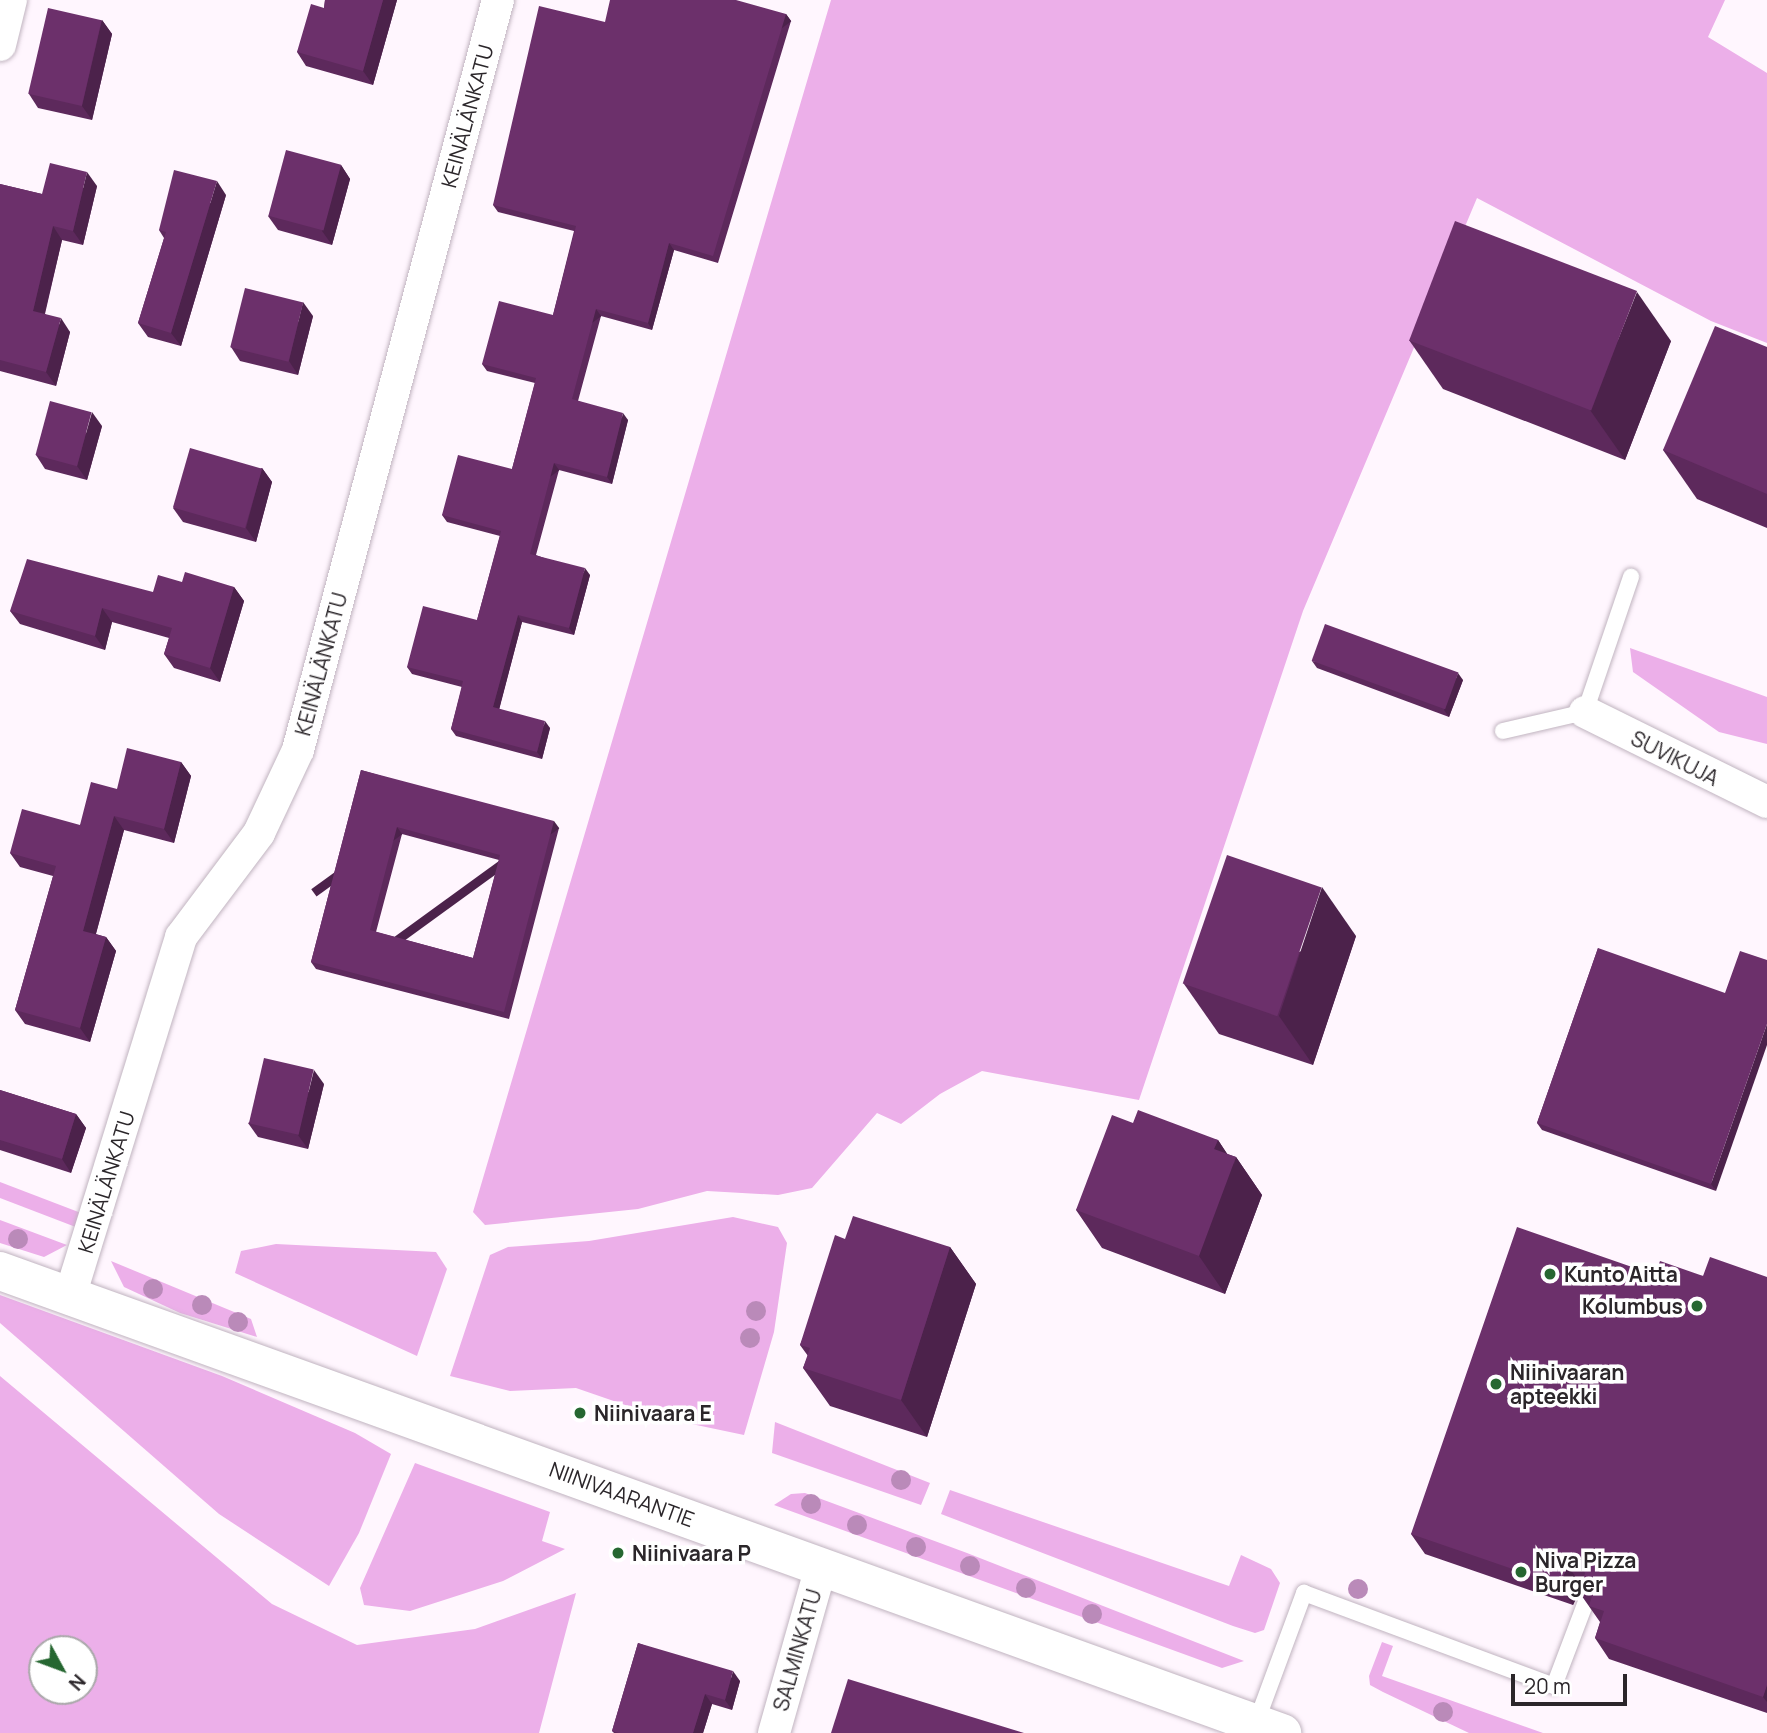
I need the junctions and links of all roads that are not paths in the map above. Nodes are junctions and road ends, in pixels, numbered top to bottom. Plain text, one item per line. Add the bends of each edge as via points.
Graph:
1 (11, 0) edge
2 (498, 0) edge
3 (0, 45) edge
4 (1631, 578) dead end
5 (1585, 712) junction
6 (1503, 731) dead end
7 (1767, 802) edge
8 (0, 1271) edge
9 (70, 1296) junction
10 (821, 1567) junction
11 (1589, 1594) edge
12 (1269, 1728) edge
13 (774, 1733) edge

1 - 3 street
2 - 9 street, KEINÄLÄNKATU via 298,750 258,833 181,937
4 - 5 lane
5 - 6 lane
5 - 7 street, SUVIKUJA
8 - 9 main road, NIINIVAARANTIE
9 - 10 main road, NIINIVAARANTIE
10 - 12 main road, NIINIVAARANTIE
10 - 13 street, SALMINKATU
11 - 12 lane via 1554,1686 1304,1593

